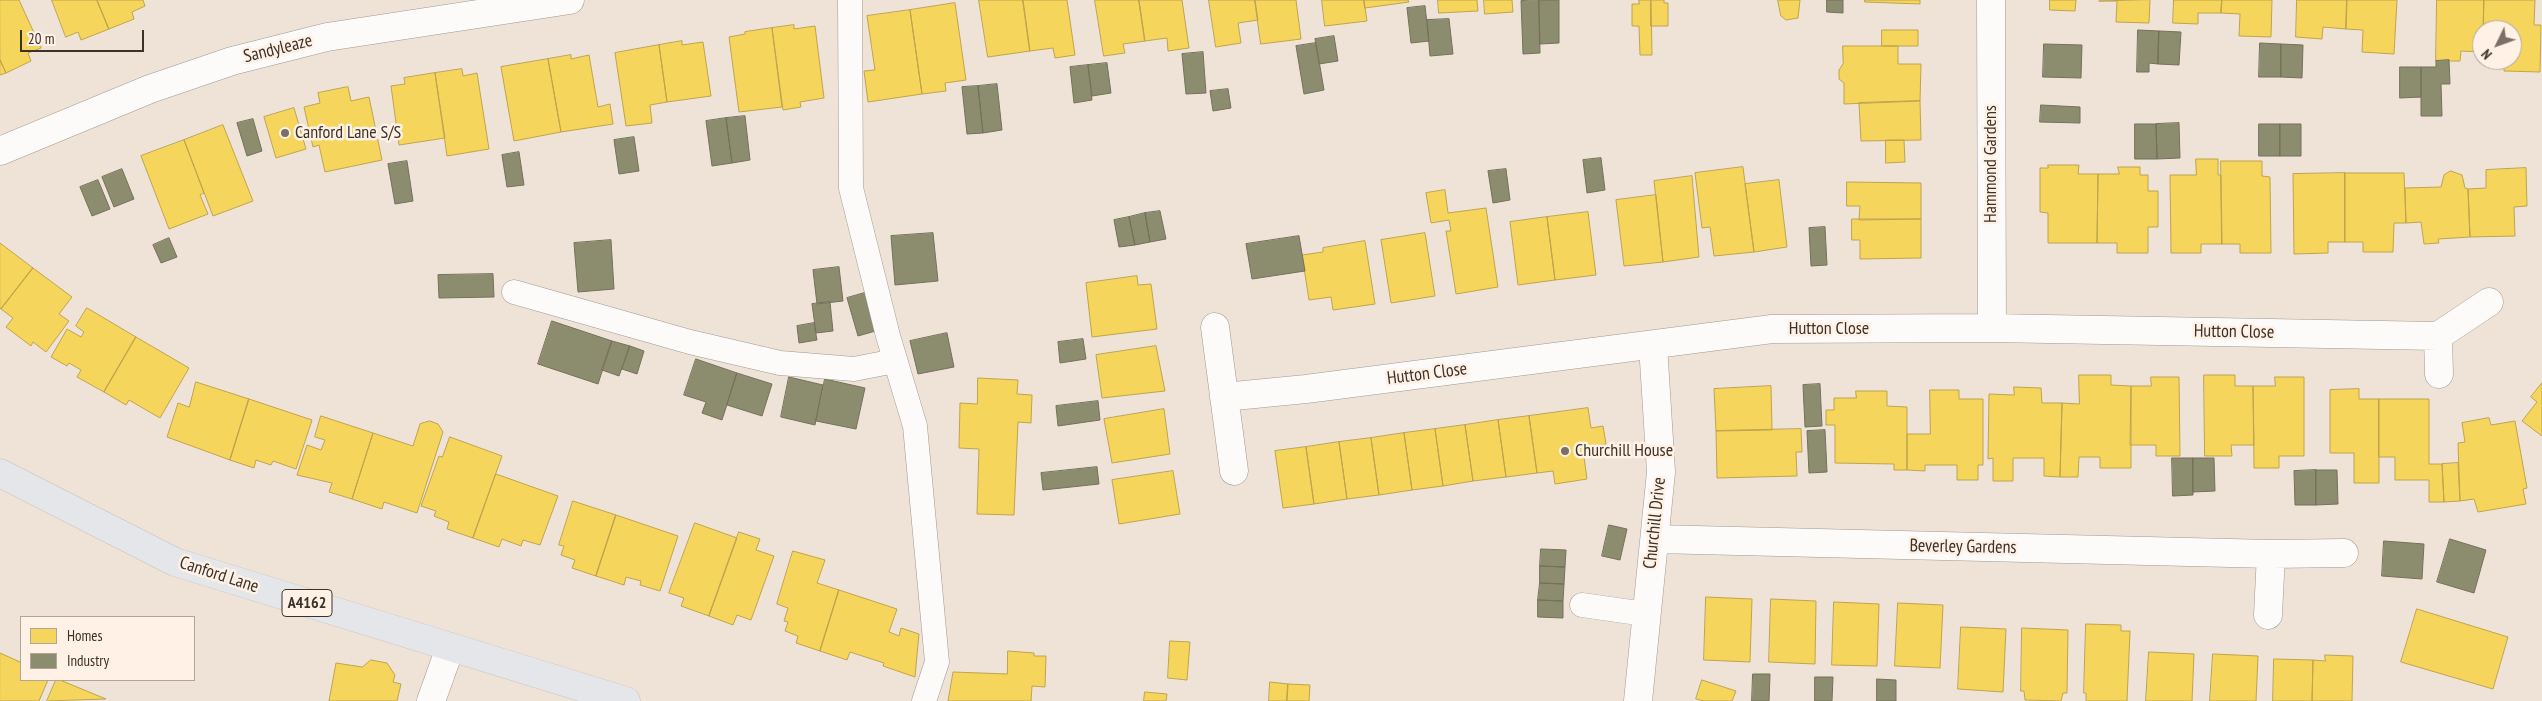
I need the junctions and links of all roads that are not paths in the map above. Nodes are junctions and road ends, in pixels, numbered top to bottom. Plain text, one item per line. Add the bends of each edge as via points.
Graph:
1 (570, 0) edge
2 (850, 0) edge
3 (1991, 0) edge
4 (0, 151) edge
5 (514, 292) dead end
6 (2488, 302) dead end
7 (1215, 327) dead end
8 (1992, 328) junction
9 (2438, 336) junction
10 (1653, 346) junction
11 (896, 361) junction
12 (2439, 374) dead end
13 (1224, 398) junction
14 (1234, 471) dead end
15 (0, 473) edge
16 (1656, 539) junction
17 (2344, 553) dead end
18 (2271, 554) junction
19 (1582, 605) dead end
20 (1645, 614) junction
21 (2268, 615) dead end
22 (450, 648) junction
23 (431, 701) edge
24 (626, 701) edge
25 (924, 701) edge
26 (1638, 701) edge

1 - 4 street, Sandyleaze via 327,37 232,61 150,89
2 - 11 lane via 851,188
3 - 8 street, Hammond Gardens
5 - 11 lane via 690,342 780,362 854,370
6 - 9 street
7 - 13 street
8 - 9 street, Hutton Close
8 - 10 street, Hutton Close via 1772,329
9 - 12 street
10 - 13 street, Hutton Close
10 - 16 street, Churchill Drive via 1661,472
11 - 25 lane via 915,426 937,662
13 - 14 street
15 - 22 main road, Canford Lane / A4162 via 175,562
16 - 18 street, Beverley Gardens
16 - 20 street, Churchill Drive
17 - 18 street, Beverley Gardens
18 - 21 street
19 - 20 lane
20 - 26 street, Churchill Drive
22 - 23 street
22 - 24 main road, Canford Lane / A4162

